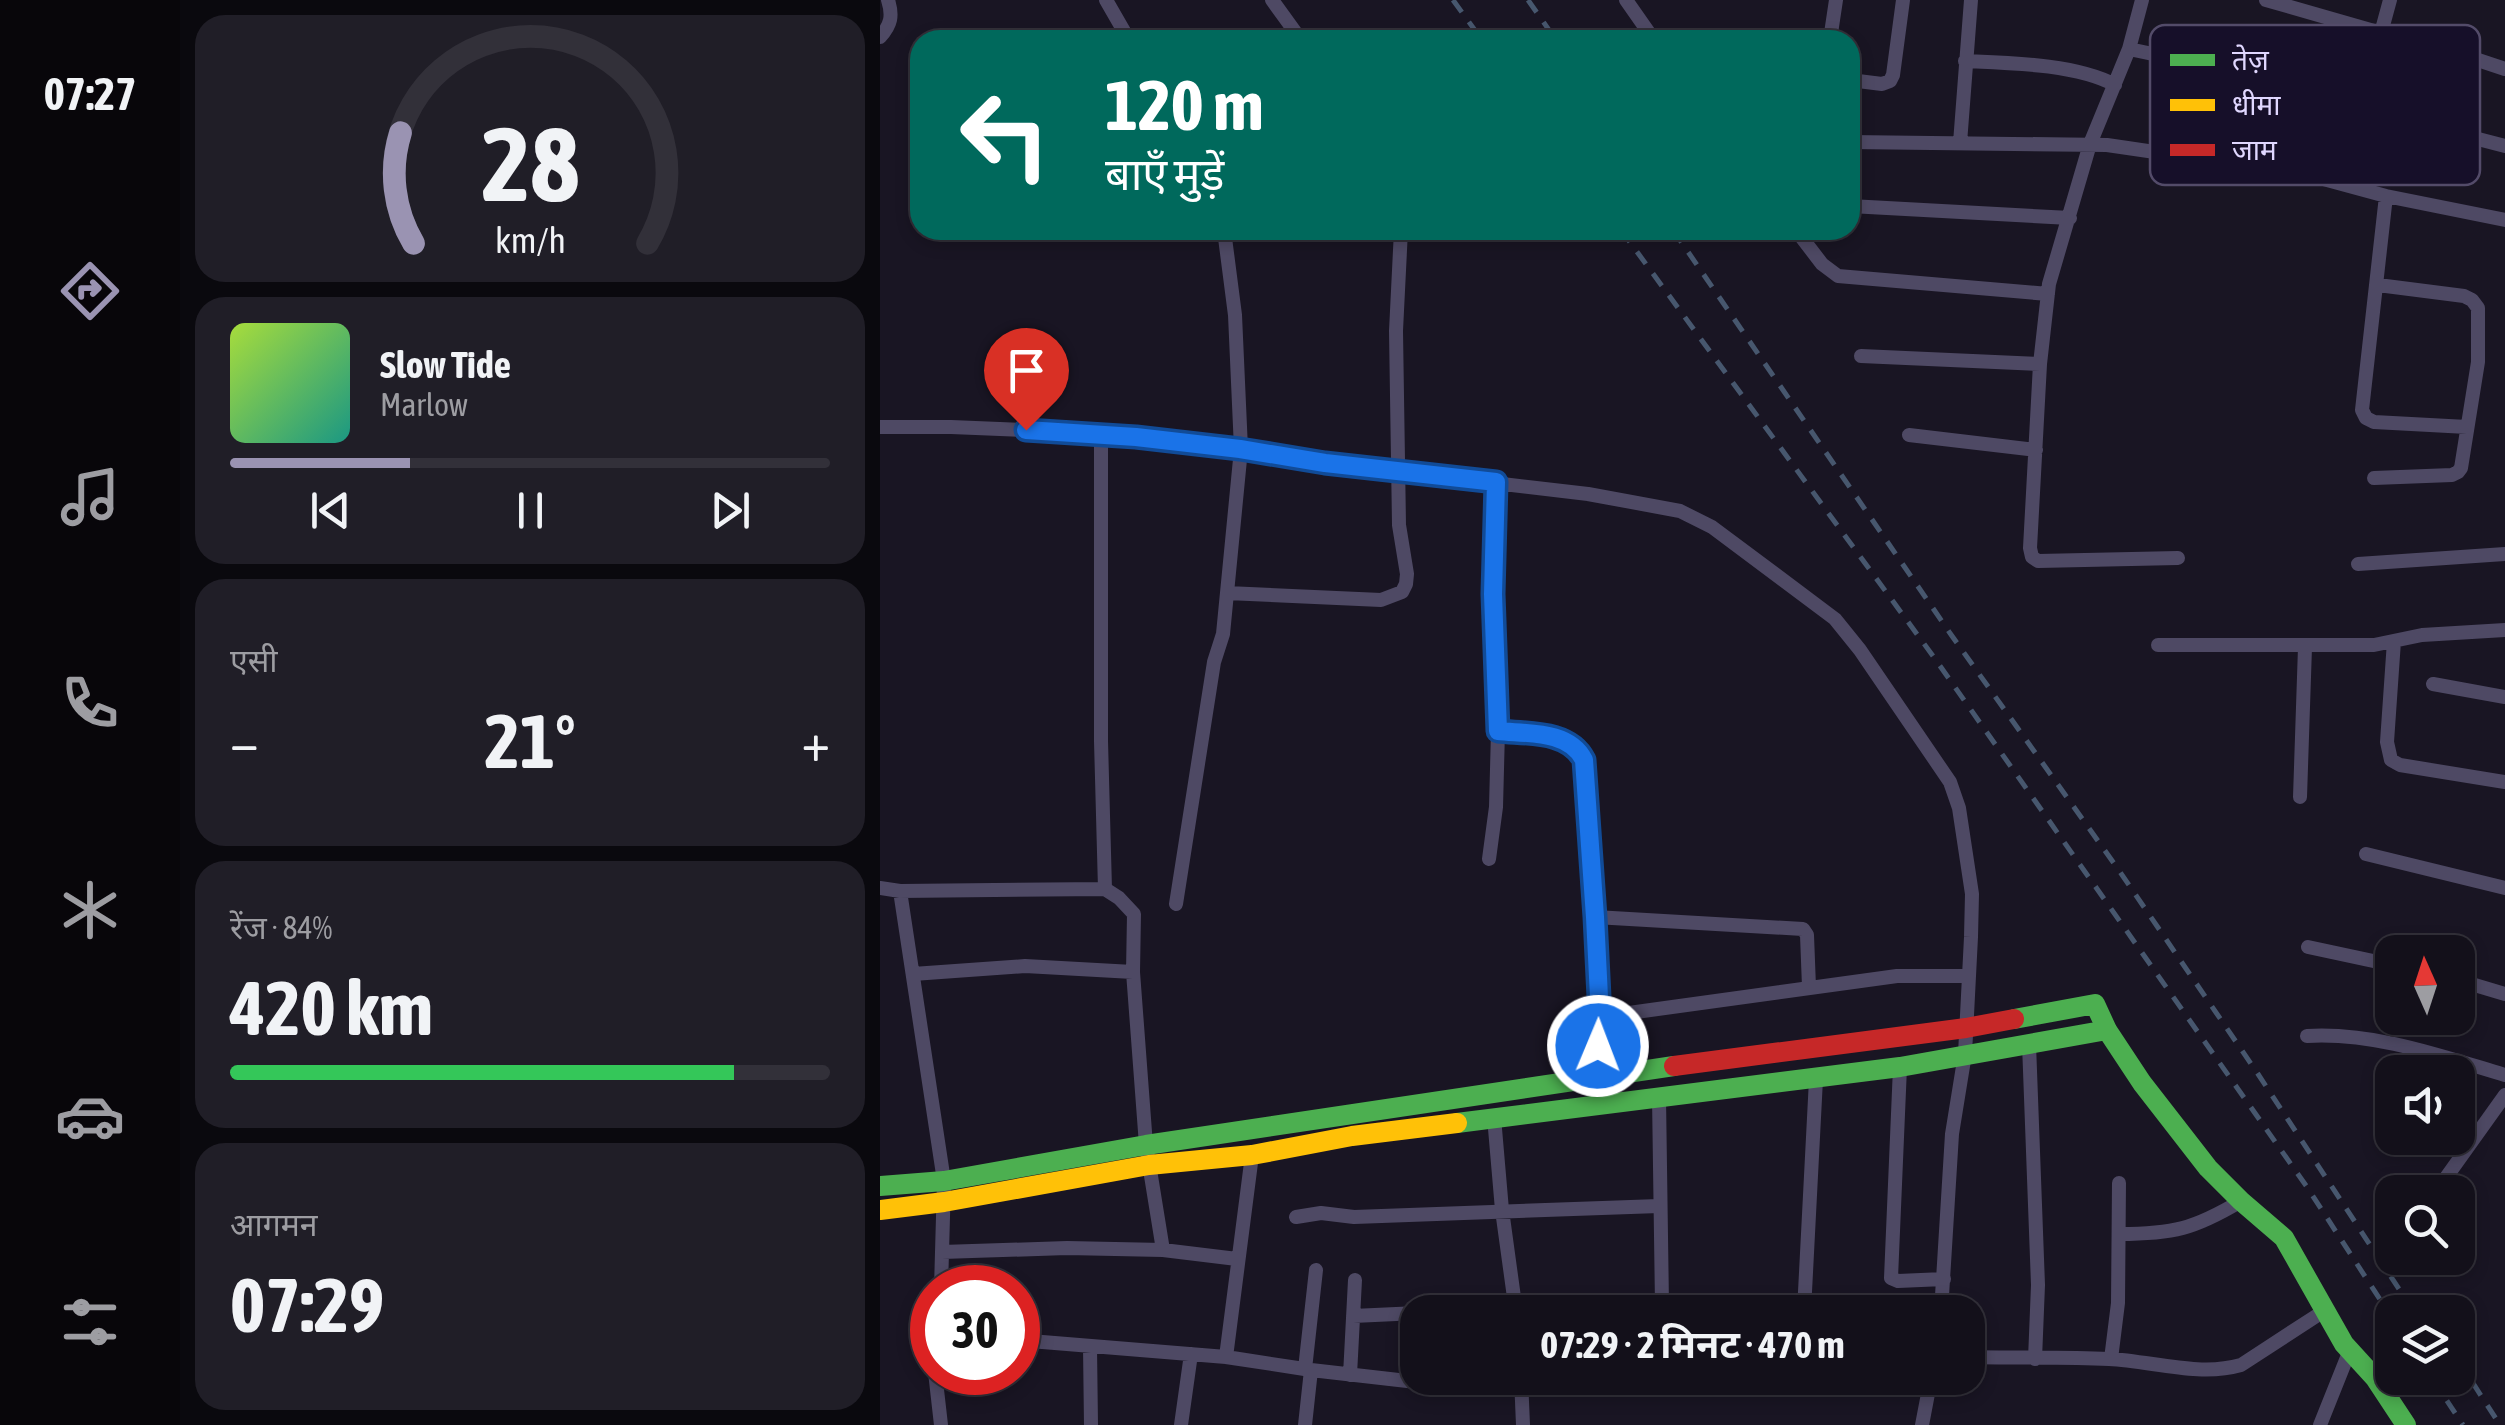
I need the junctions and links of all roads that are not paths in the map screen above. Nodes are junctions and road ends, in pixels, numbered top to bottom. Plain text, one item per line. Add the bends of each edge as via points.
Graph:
1 (888, 0) edge
2 (1106, 0) edge
3 (1272, 0) edge
4 (1626, 0) edge
5 (1836, 0) edge
6 (1903, 0) edge
7 (1971, 0) edge
8 (2142, 0) edge
9 (2266, 0) edge
10 (2390, 0) edge
11 (2353, 25) edge
12 (2383, 25) edge
13 (1123, 30) edge
14 (1294, 30) edge
15 (1647, 30) edge
16 (1832, 30) edge
17 (880, 37) edge
18 (2129, 49) junction
19 (2150, 53) edge
20 (2480, 60) edge
21 (1965, 62) junction
22 (2505, 68) edge
23 (1860, 81) edge
24 (2116, 85) junction
25 (2480, 140) edge
26 (1860, 142) edge
27 (1960, 143) junction
28 (2090, 144) junction
29 (2505, 146) edge
30 (2150, 152) edge
31 (2345, 185) edge
32 (2386, 196) junction
33 (1860, 207) edge
34 (2070, 218) junction
35 (2505, 220) edge
36 (1225, 240) edge
37 (1401, 240) edge
38 (1804, 240) edge
39 (2378, 285) junction
40 (2048, 294) junction
41 (1860, 356) dead end
42 (2040, 364) junction
43 (880, 427) edge
44 (2467, 427) junction
45 (1102, 434) junction
46 (1909, 435) dead end
47 (1240, 449) junction
48 (2036, 450) junction
49 (1400, 472) junction
50 (2374, 478) dead end
51 (1496, 482) junction
52 (2505, 554) edge
53 (2178, 558) dead end
54 (2358, 564) dead end
55 (1228, 594) junction
56 (2505, 630) edge
57 (2394, 642) junction
58 (2158, 645) dead end
59 (2305, 646) junction
60 (2433, 684) dead end
61 (2505, 697) edge
62 (1498, 731) junction
63 (2505, 782) edge
64 (2300, 797) dead end
65 (2366, 854) dead end
66 (1489, 859) dead end
67 (880, 888) edge
68 (2505, 888) edge
69 (1104, 889) junction
70 (900, 890) junction
71 (1176, 904) dead end
72 (1595, 917) junction
73 (2308, 947) dead end
74 (2375, 961) edge
75 (1133, 972) junction
76 (913, 974) junction
77 (1969, 976) junction
78 (2475, 985) edge
79 (1809, 987) junction
80 (2505, 994) edge
81 (1600, 1017) junction
82 (1966, 1028) junction
83 (2108, 1030) junction
84 (2307, 1036) dead end
85 (2029, 1044) junction
86 (1965, 1054) junction
87 (1900, 1067) junction
88 (2505, 1075) edge
89 (1597, 1076) junction
90 (1816, 1079) junction
91 (2505, 1095) edge
92 (1659, 1097) junction
93 (1600, 1104) junction
94 (2499, 1115) edge
95 (1494, 1117) junction
96 (1148, 1155) junction
97 (1252, 1155) junction
98 (2449, 1175) edge
99 (2119, 1183) dead end
100 (880, 1186) edge
101 (944, 1191) junction
102 (2241, 1201) junction
103 (1658, 1206) junction
104 (880, 1210) edge
105 (1502, 1210) junction
106 (1296, 1217) dead end
107 (2119, 1234) junction
108 (1163, 1250) junction
109 (942, 1252) junction
110 (1237, 1259) junction
111 (942, 1265) edge
112 (1316, 1270) dead end
113 (1944, 1279) junction
114 (1354, 1280) dead end
115 (1514, 1295) edge
116 (1662, 1295) edge
117 (1805, 1295) edge
118 (1943, 1295) edge
119 (2324, 1310) junction
120 (1400, 1314) edge
121 (1353, 1316) junction
122 (1040, 1342) edge
123 (1090, 1347) junction
124 (2350, 1350) junction
125 (1191, 1354) junction
126 (1226, 1357) junction
127 (1985, 1357) edge
128 (2035, 1358) junction
129 (2111, 1360) junction
130 (1308, 1370) junction
131 (1350, 1374) junction
132 (1400, 1380) edge
133 (938, 1395) edge
134 (1521, 1395) edge
135 (1928, 1395) edge
136 (941, 1425) edge
137 (1091, 1425) edge
138 (1181, 1425) edge
139 (1305, 1425) edge
140 (1522, 1425) edge
141 (1922, 1425) edge
142 (2320, 1425) edge
143 (2406, 1425) edge

1 - 17 street via 890,27
2 - 13 street
3 - 14 street
4 - 15 street
5 - 16 street
6 - 23 street via 1890,81
7 - 21 street
8 - 18 street
9 - 11 street
10 - 12 street
18 - 19 street
18 - 24 street
20 - 22 street
21 - 24 street via 2061,70
21 - 27 street
24 - 28 street
25 - 29 street
26 - 27 street
27 - 28 street
28 - 30 street
28 - 34 street
31 - 32 street
32 - 35 street
32 - 39 street
33 - 34 street
34 - 40 street
36 - 47 street
37 - 49 street
38 - 40 street via 1829,271 1848,278
39 - 44 street via 2464,296 2478,308
39 - 44 street via 2366,418
40 - 42 street
41 - 42 street
42 - 48 street
43 - 45 street
44 - 50 street via 2458,472
45 - 47 street
45 - 69 street
46 - 48 street
47 - 49 street
47 - 55 street
48 - 53 street via 2032,557
49 - 51 street
49 - 55 street via 1407,574 1402,592 1381,600
51 - 62 street
51 - 77 street via 1680,511 1712,527 1835,619 1950,782 1972,894
52 - 54 street
55 - 71 street
56 - 57 street
57 - 59 street
57 - 63 street via 2387,742 2392,760
58 - 59 street
59 - 64 street
60 - 61 street
62 - 66 street
62 - 72 street via 1563,740 1580,752
65 - 68 street
67 - 70 street
69 - 70 street
69 - 75 street via 1134,914
70 - 76 street
72 - 79 street via 1803,929
72 - 81 street
73 - 74 street
75 - 76 street via 1025,966
75 - 96 street
76 - 101 street
77 - 79 street
77 - 82 street
78 - 80 street
79 - 81 street
81 - 89 street
82 - 83 street via 2096,1004
82 - 86 street
82 - 89 street
83 - 85 street
83 - 102 street via 2208,1168
84 - 88 street via 2371,1040
85 - 86 street
85 - 128 street
86 - 87 street
86 - 113 street via 1952,1134
87 - 90 street
87 - 113 street via 1890,1270 1898,1282
89 - 93 street
89 - 96 street
90 - 92 street
90 - 117 street
91 - 94 street
92 - 93 street
92 - 103 street
93 - 95 street
94 - 98 street
95 - 97 street
95 - 105 street
96 - 97 street
96 - 101 street
96 - 108 street
97 - 110 street
99 - 107 street
100 - 101 street
101 - 104 street
101 - 109 street
102 - 107 street via 2178,1230
102 - 119 street via 2284,1238
103 - 105 street
103 - 116 street
105 - 106 street
105 - 115 street
107 - 129 street
108 - 109 street
108 - 110 street
109 - 111 street
110 - 126 street
112 - 130 street
113 - 118 street
114 - 121 street
119 - 124 street
119 - 129 street via 2226,1369
120 - 121 street
121 - 131 street
122 - 123 street
123 - 125 street
123 - 137 street
124 - 142 street
124 - 143 street
125 - 126 street
125 - 138 street
126 - 130 street
127 - 128 street
128 - 129 street
130 - 131 street
130 - 139 street
131 - 132 street
133 - 136 street
134 - 140 street
135 - 141 street

